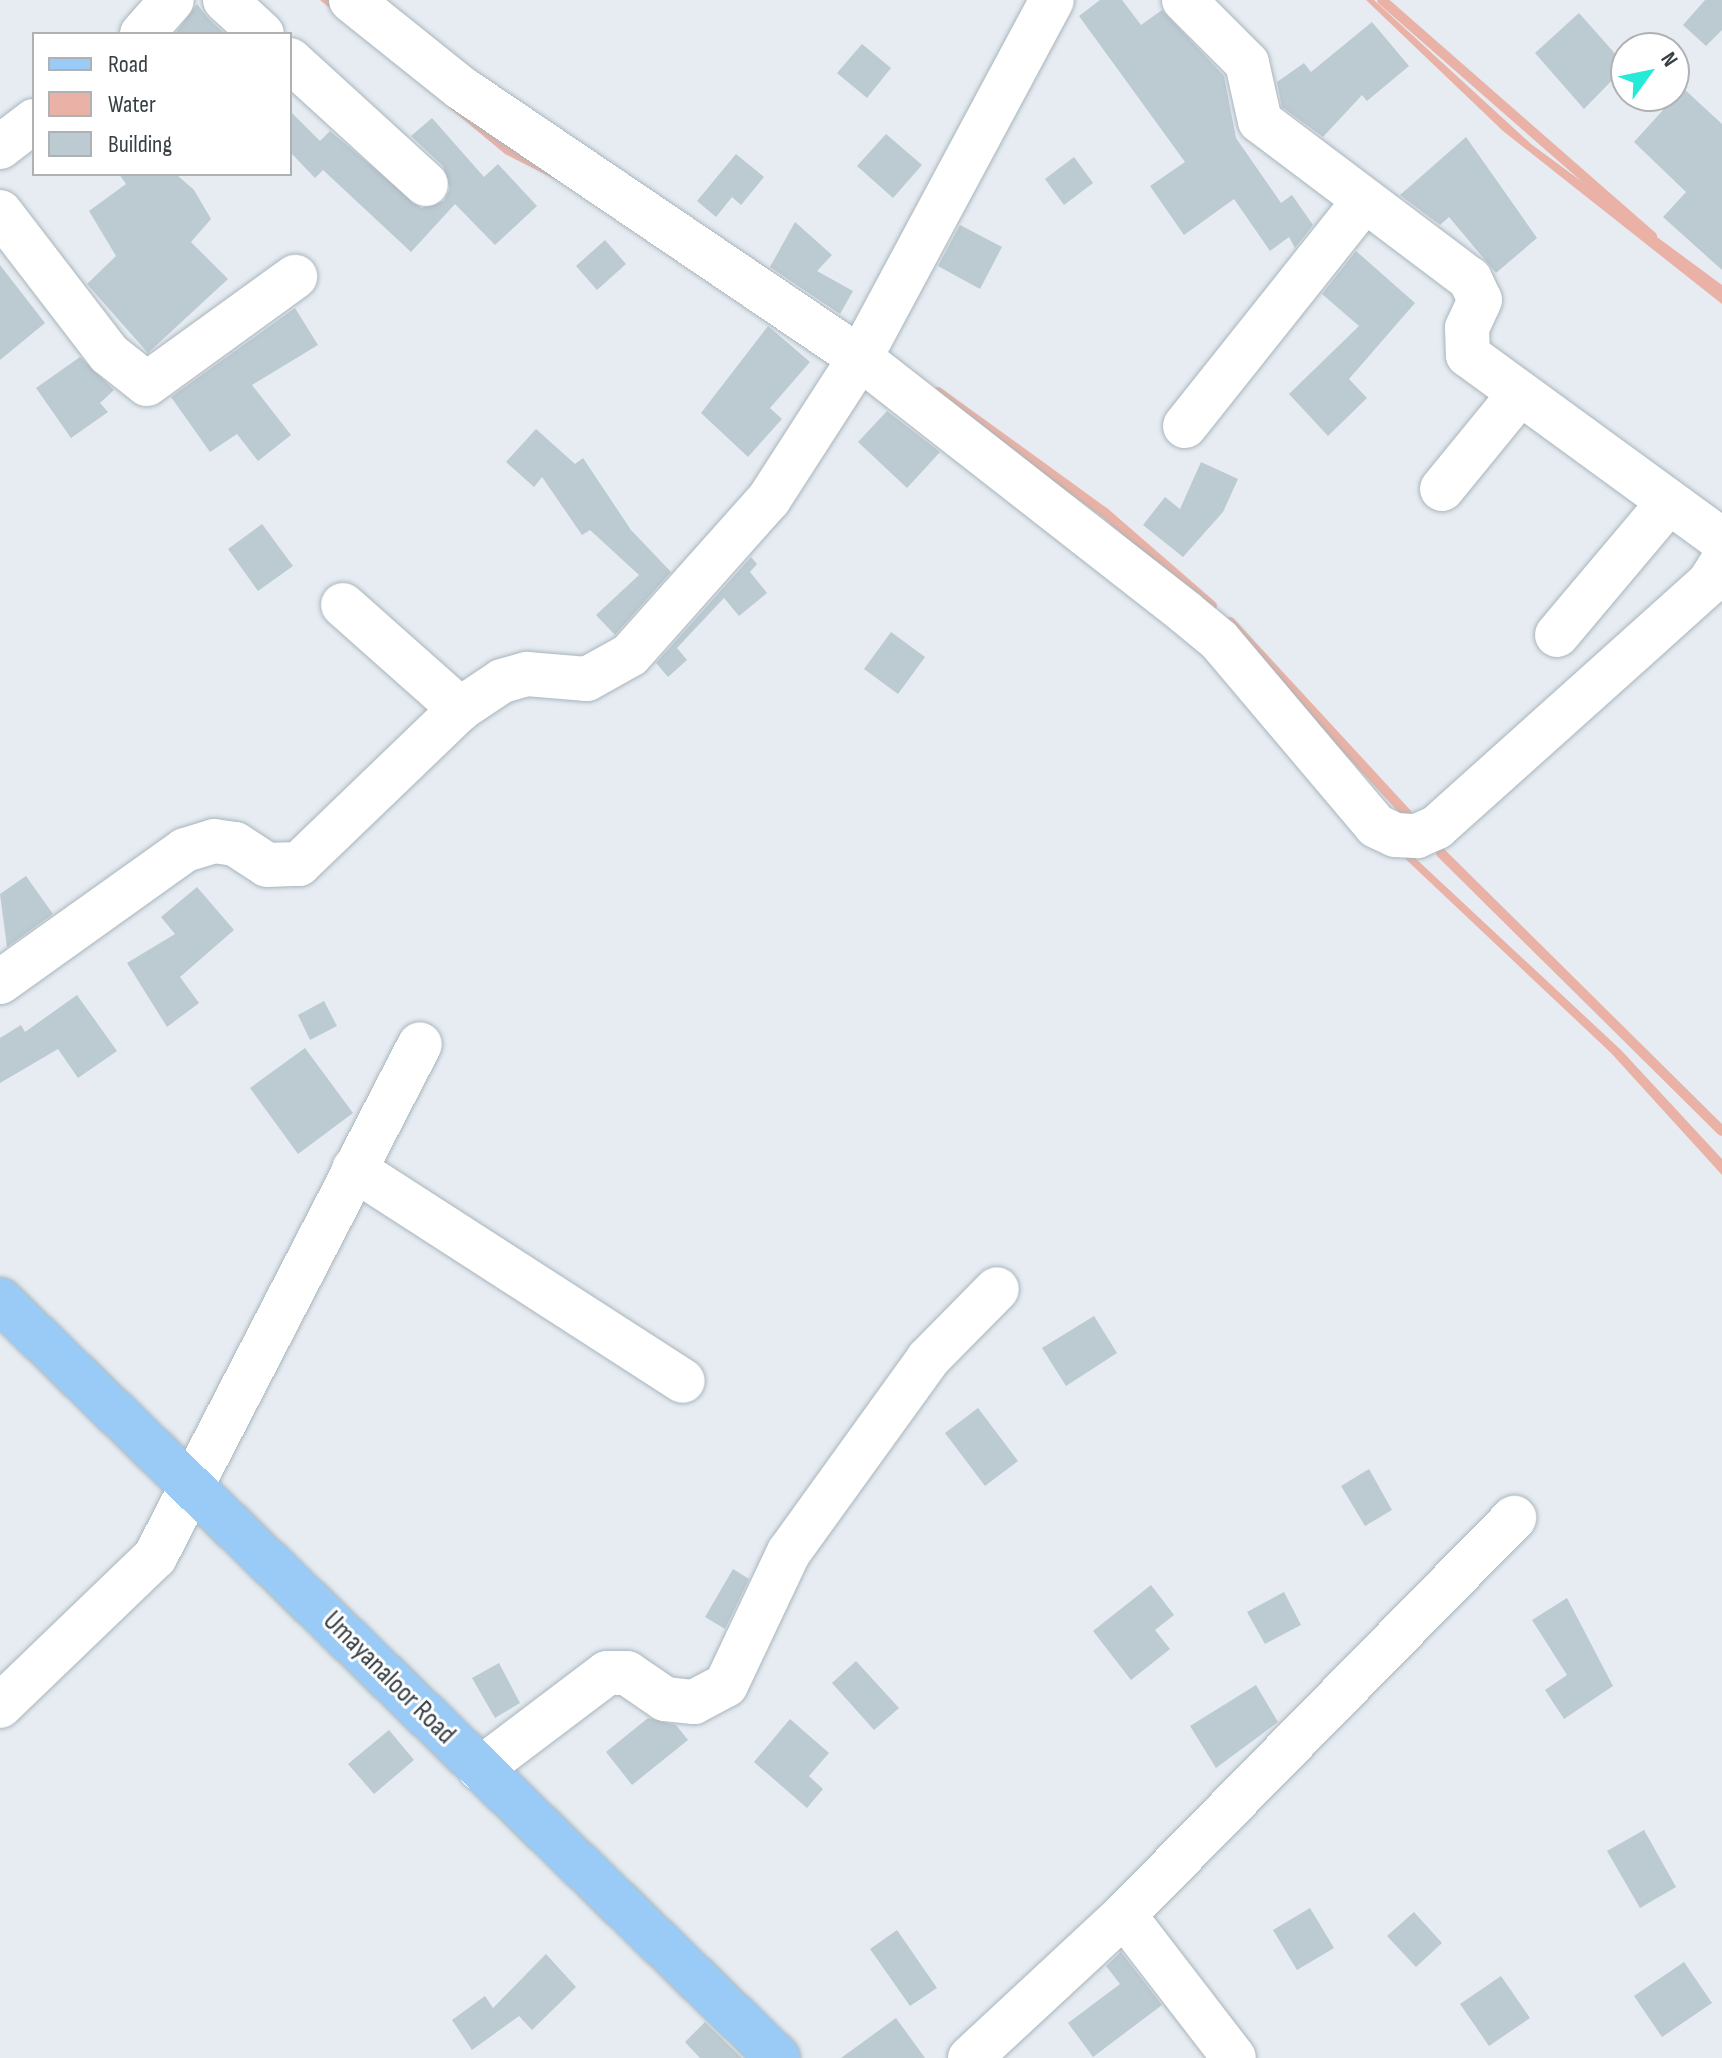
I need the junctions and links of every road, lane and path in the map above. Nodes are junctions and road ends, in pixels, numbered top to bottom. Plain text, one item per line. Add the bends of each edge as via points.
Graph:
1 (172, 0) edge
2 (225, 0) edge
3 (351, 0) edge
4 (1052, 0) edge
5 (1184, 0) edge
6 (144, 32) edge
7 (260, 32) edge
8 (292, 62) edge
9 (32, 123) edge
10 (0, 147) edge
11 (426, 184) dead end
12 (1364, 201) junction
13 (0, 212) edge
14 (295, 277) dead end
15 (860, 358) junction
16 (1517, 397) junction
17 (1185, 426) dead end
18 (1442, 489) dead end
19 (1668, 503) junction
20 (1722, 540) edge
21 (1722, 562) edge
22 (343, 605) dead end
23 (1557, 635) dead end
24 (460, 709) junction
25 (0, 982) edge
26 (420, 1044) dead end
27 (354, 1169) junction
28 (997, 1289) dead end
29 (0, 1300) edge
30 (683, 1381) dead end
31 (193, 1486) junction
32 (1514, 1518) dead end
33 (0, 1706) edge
34 (480, 1769) junction
35 (1124, 1915) junction
36 (778, 2058) edge
37 (970, 2058) edge
38 (1234, 2058) edge

1 - 6 street
2 - 7 street
3 - 15 street via 461,88
4 - 15 street
5 - 12 street via 1247,63 1260,121
8 - 11 street
9 - 10 street
12 - 16 street via 1470,279 1480,300 1467,328 1468,355
12 - 17 street
13 - 14 street via 109,354 147,384
15 - 21 street via 1219,640 1376,826 1395,835 1417,836 1437,827 1709,583
15 - 24 street via 769,499 630,655 587,679 527,674 502,681
16 - 18 street
16 - 19 street
19 - 20 street
19 - 23 street
22 - 24 street
24 - 25 street via 299,864 267,865 235,844 214,841 185,850
26 - 27 street
27 - 30 street
27 - 31 street
28 - 34 street via 928,1359 789,1552 726,1685 694,1702 665,1699 627,1673 607,1673
29 - 31 main road, Umayanaloor Road
31 - 33 street via 155,1557
31 - 34 main road, Umayanaloor Road
32 - 35 street
34 - 36 main road, Umayanaloor Road
35 - 37 street
35 - 38 street

